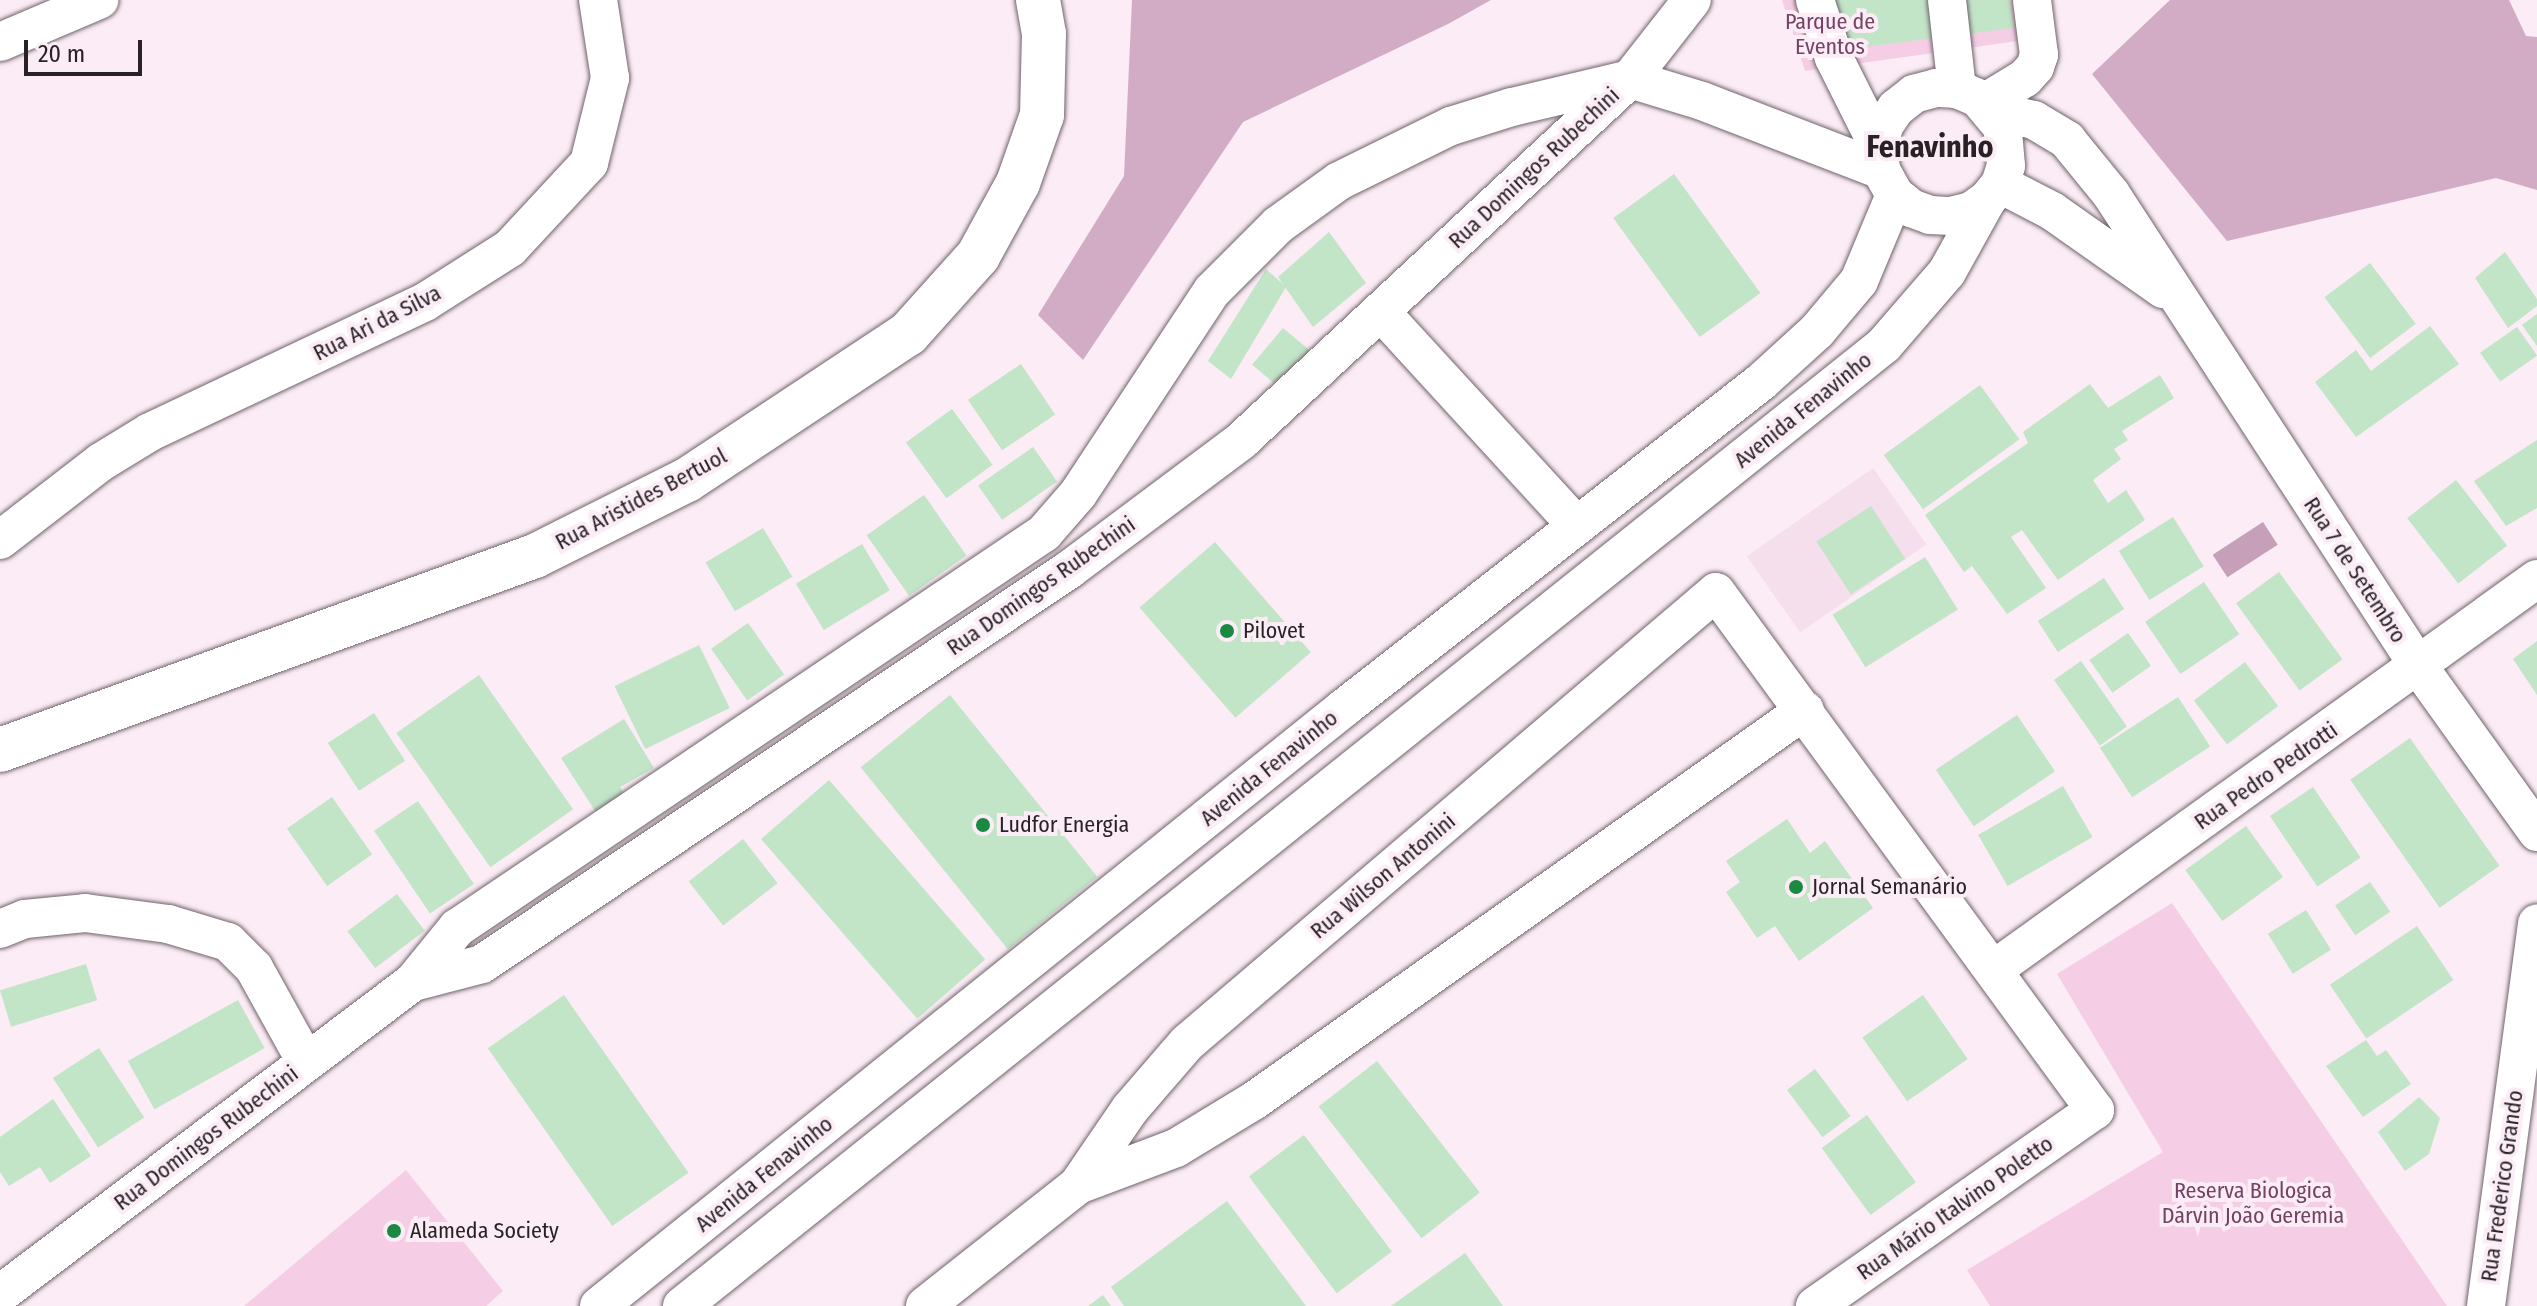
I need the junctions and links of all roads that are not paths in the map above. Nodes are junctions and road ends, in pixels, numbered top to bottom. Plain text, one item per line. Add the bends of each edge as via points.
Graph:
1 (99, 0) edge
2 (598, 0) edge
3 (1038, 0) edge
4 (1692, 0) edge
5 (1815, 0) edge
6 (1947, 0) edge
7 (2032, 0) edge
8 (0, 42) edge
9 (1630, 79) junction
10 (1978, 101) junction
11 (1885, 171) junction
12 (1994, 192) junction
13 (2181, 302) junction
14 (1381, 312) junction
15 (1666, 457) junction
16 (1697, 496) junction
17 (1577, 526) junction
18 (0, 540) edge
19 (2537, 579) edge
20 (2419, 667) junction
21 (1805, 710) junction
22 (0, 750) edge
23 (1194, 829) junction
24 (2537, 832) edge
25 (1227, 871) junction
26 (2537, 923) edge
27 (0, 929) edge
28 (1993, 970) junction
29 (413, 982) junction
30 (952, 1023) junction
31 (306, 1062) junction
32 (986, 1065) junction
33 (1078, 1185) junction
34 (721, 1208) junction
35 (752, 1250) junction
36 (0, 1294) edge
37 (599, 1306) edge
38 (682, 1306) edge
39 (925, 1306) edge
40 (1815, 1306) edge
41 (2486, 1306) edge

1 - 8 street
2 - 18 street, Rua Ari da Silva via 610,78 589,163 510,248 425,302 150,432 101,462
3 - 22 main road, Rua Aristides Bertuol via 1044,34 1042,115 1018,183 978,256 908,334 687,480 535,556
4 - 9 street
5 - 11 street via 1834,58
6 - 10 street
7 - 10 street via 2039,55 2035,67 2025,78
9 - 11 street
9 - 14 street, Rua Domingos Rubechini
9 - 29 street, Rua Domingos Rubechini via 1451,126 1339,181 1278,225 1212,291 1078,494 1044,533 457,928
10 - 11 street via 1936,88 1905,101 1884,126
10 - 12 street via 2003,128 2007,147 2006,166
10 - 13 street, Rua 7 de Setembro via 2034,120 2067,140 2111,194
11 - 12 street via 1911,208 1930,215 1971,211
11 - 15 street, Avenida Fenavinho via 1859,281 1817,331
12 - 13 street, Rua 7 de Setembro via 2052,211
12 - 16 street, Avenida Fenavinho via 1947,272 1884,345
13 - 20 street, Rua 7 de Setembro
14 - 17 street
14 - 29 street, Rua Domingos Rubechini via 1241,441 1070,569 482,964
15 - 16 street
15 - 17 street, Avenida Fenavinho
16 - 25 street, Avenida Fenavinho
17 - 23 street, Avenida Fenavinho
19 - 20 street, Rua Pedro Pedrotti
20 - 24 street, Rua 7 de Setembro
20 - 28 street, Rua Pedro Pedrotti
21 - 28 street
21 - 33 street, Rua Wilson Antonini via 1255,1100 1176,1148
21 - 33 street, Rua Wilson Antonini via 1716,592 1187,1043 1130,1109
23 - 25 street
23 - 30 street, Avenida Fenavinho
25 - 32 street, Avenida Fenavinho
26 - 41 street, Rua Frederico Grando
27 - 31 street via 25,919 85,913 168,924 228,942 254,968
28 - 40 street, Rua Mário Italvino Poletto via 2095,1110
29 - 31 street, Rua Domingos Rubechini
30 - 32 street
30 - 34 street, Avenida Fenavinho
31 - 36 street, Rua Domingos Rubechini
32 - 35 street, Avenida Fenavinho
33 - 39 street, Rua Wilson Antonini
34 - 35 street
34 - 37 street, Avenida Fenavinho
35 - 38 street, Avenida Fenavinho

